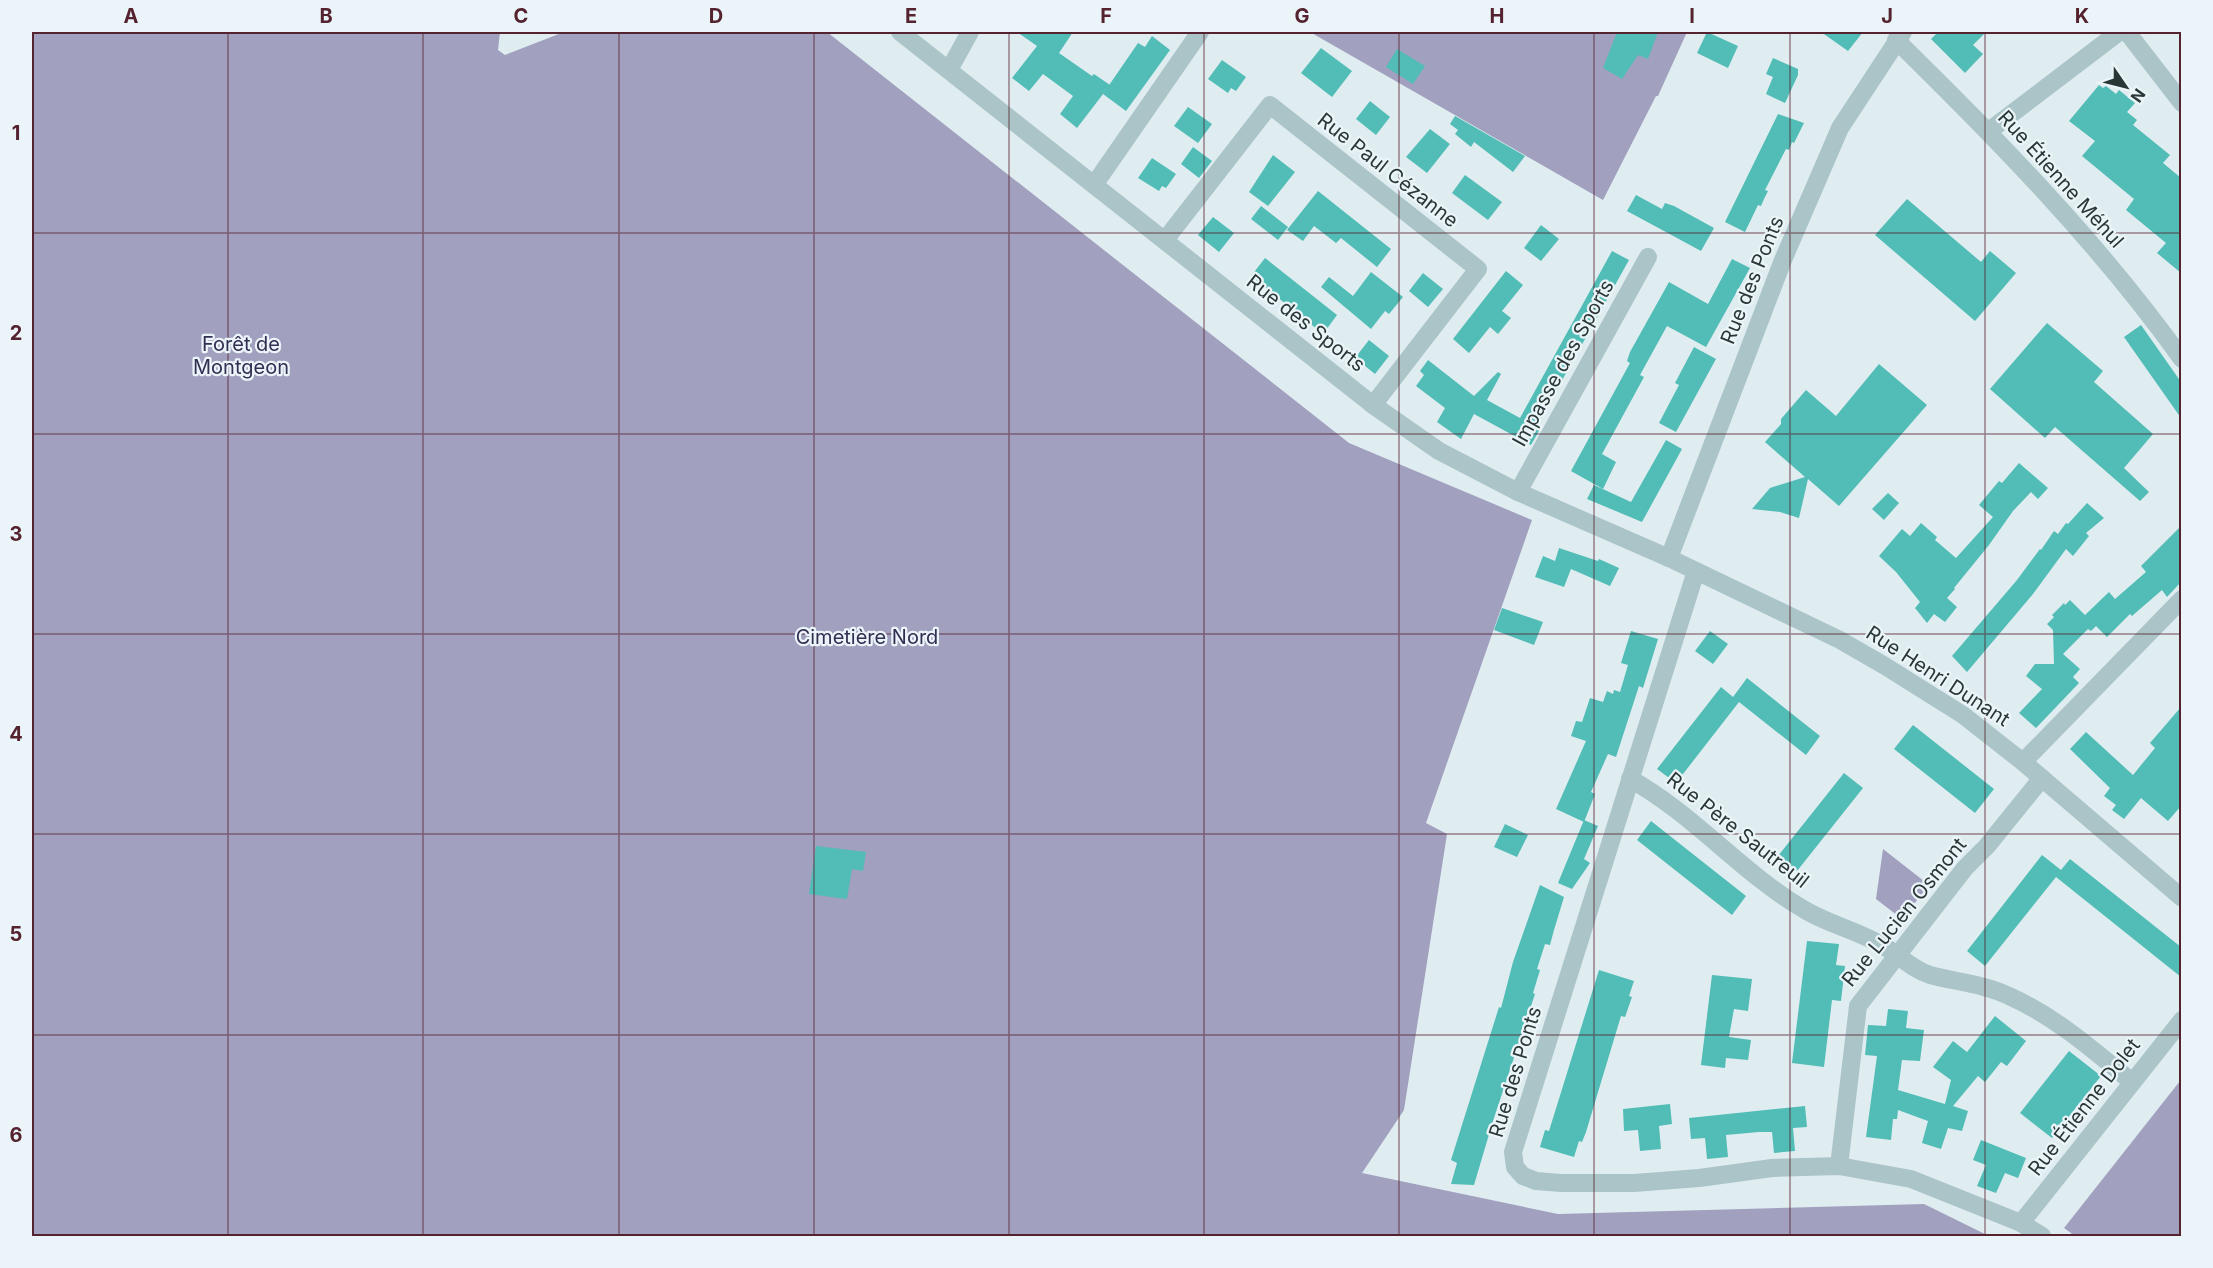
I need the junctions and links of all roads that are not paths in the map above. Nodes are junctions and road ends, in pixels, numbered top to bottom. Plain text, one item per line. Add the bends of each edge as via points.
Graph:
1 (900, 32) edge
2 (970, 32) edge
3 (1200, 32) edge
4 (2119, 32) edge
5 (2127, 32) edge
6 (1900, 36) edge
7 (949, 70) junction
8 (2181, 103) edge
9 (1989, 131) junction
10 (1094, 185) junction
11 (1165, 240) junction
12 (1648, 256) dead end
13 (2181, 359) edge
14 (1373, 405) junction
15 (1518, 492) junction
16 (1670, 558) junction
17 (1696, 571) junction
18 (2181, 599) edge
19 (2023, 762) junction
20 (2042, 778) junction
21 (1630, 779) junction
22 (2181, 898) edge
23 (1898, 956) junction
24 (2181, 1020) edge
25 (2132, 1082) junction
26 (1839, 1166) junction
27 (2021, 1223) junction
28 (2042, 1236) edge

1 - 7 street, Rue des Sports
2 - 7 street
3 - 10 street
4 - 9 street
5 - 8 street
6 - 9 street, Rue Étienne Méhul
6 - 16 street, Rue des Ponts via 1840,128 1783,260
7 - 10 street, Rue des Sports
9 - 13 street, Rue Étienne Méhul via 2143,305
10 - 11 street, Rue des Sports
11 - 14 street, Rue des Sports
11 - 14 street, Rue Paul Cézanne via 1270,105 1478,269
12 - 15 street, Impasse des Sports
14 - 15 street, Rue des Sports via 1439,451
15 - 16 street, Rue des Sports
16 - 17 street, Rue Henri Dunant
17 - 19 street, Rue Henri Dunant via 1876,661 1963,715
17 - 21 street, Rue des Ponts
18 - 19 street
19 - 20 street, Rue Henri Dunant
20 - 22 street, Rue Henri Dunant
20 - 23 street, Rue Lucien Osmont
21 - 23 street, Rue Père Sautreuil via 1657,794 1734,859 1805,910 1879,943
21 - 26 street, Rue des Ponts via 1513,1152 1515,1167 1523,1176 1536,1181 1634,1183 1772,1168
23 - 25 street, Rue Père Sautreuil via 1929,974 1976,984 2033,1008 2057,1022
23 - 26 street, Rue Lucien Osmont via 1858,1006
24 - 25 street, Rue Étienne Dolet
25 - 27 street, Rue Étienne Dolet
26 - 27 street, Rue des Ponts via 1911,1179
27 - 28 street, Rue des Ponts

